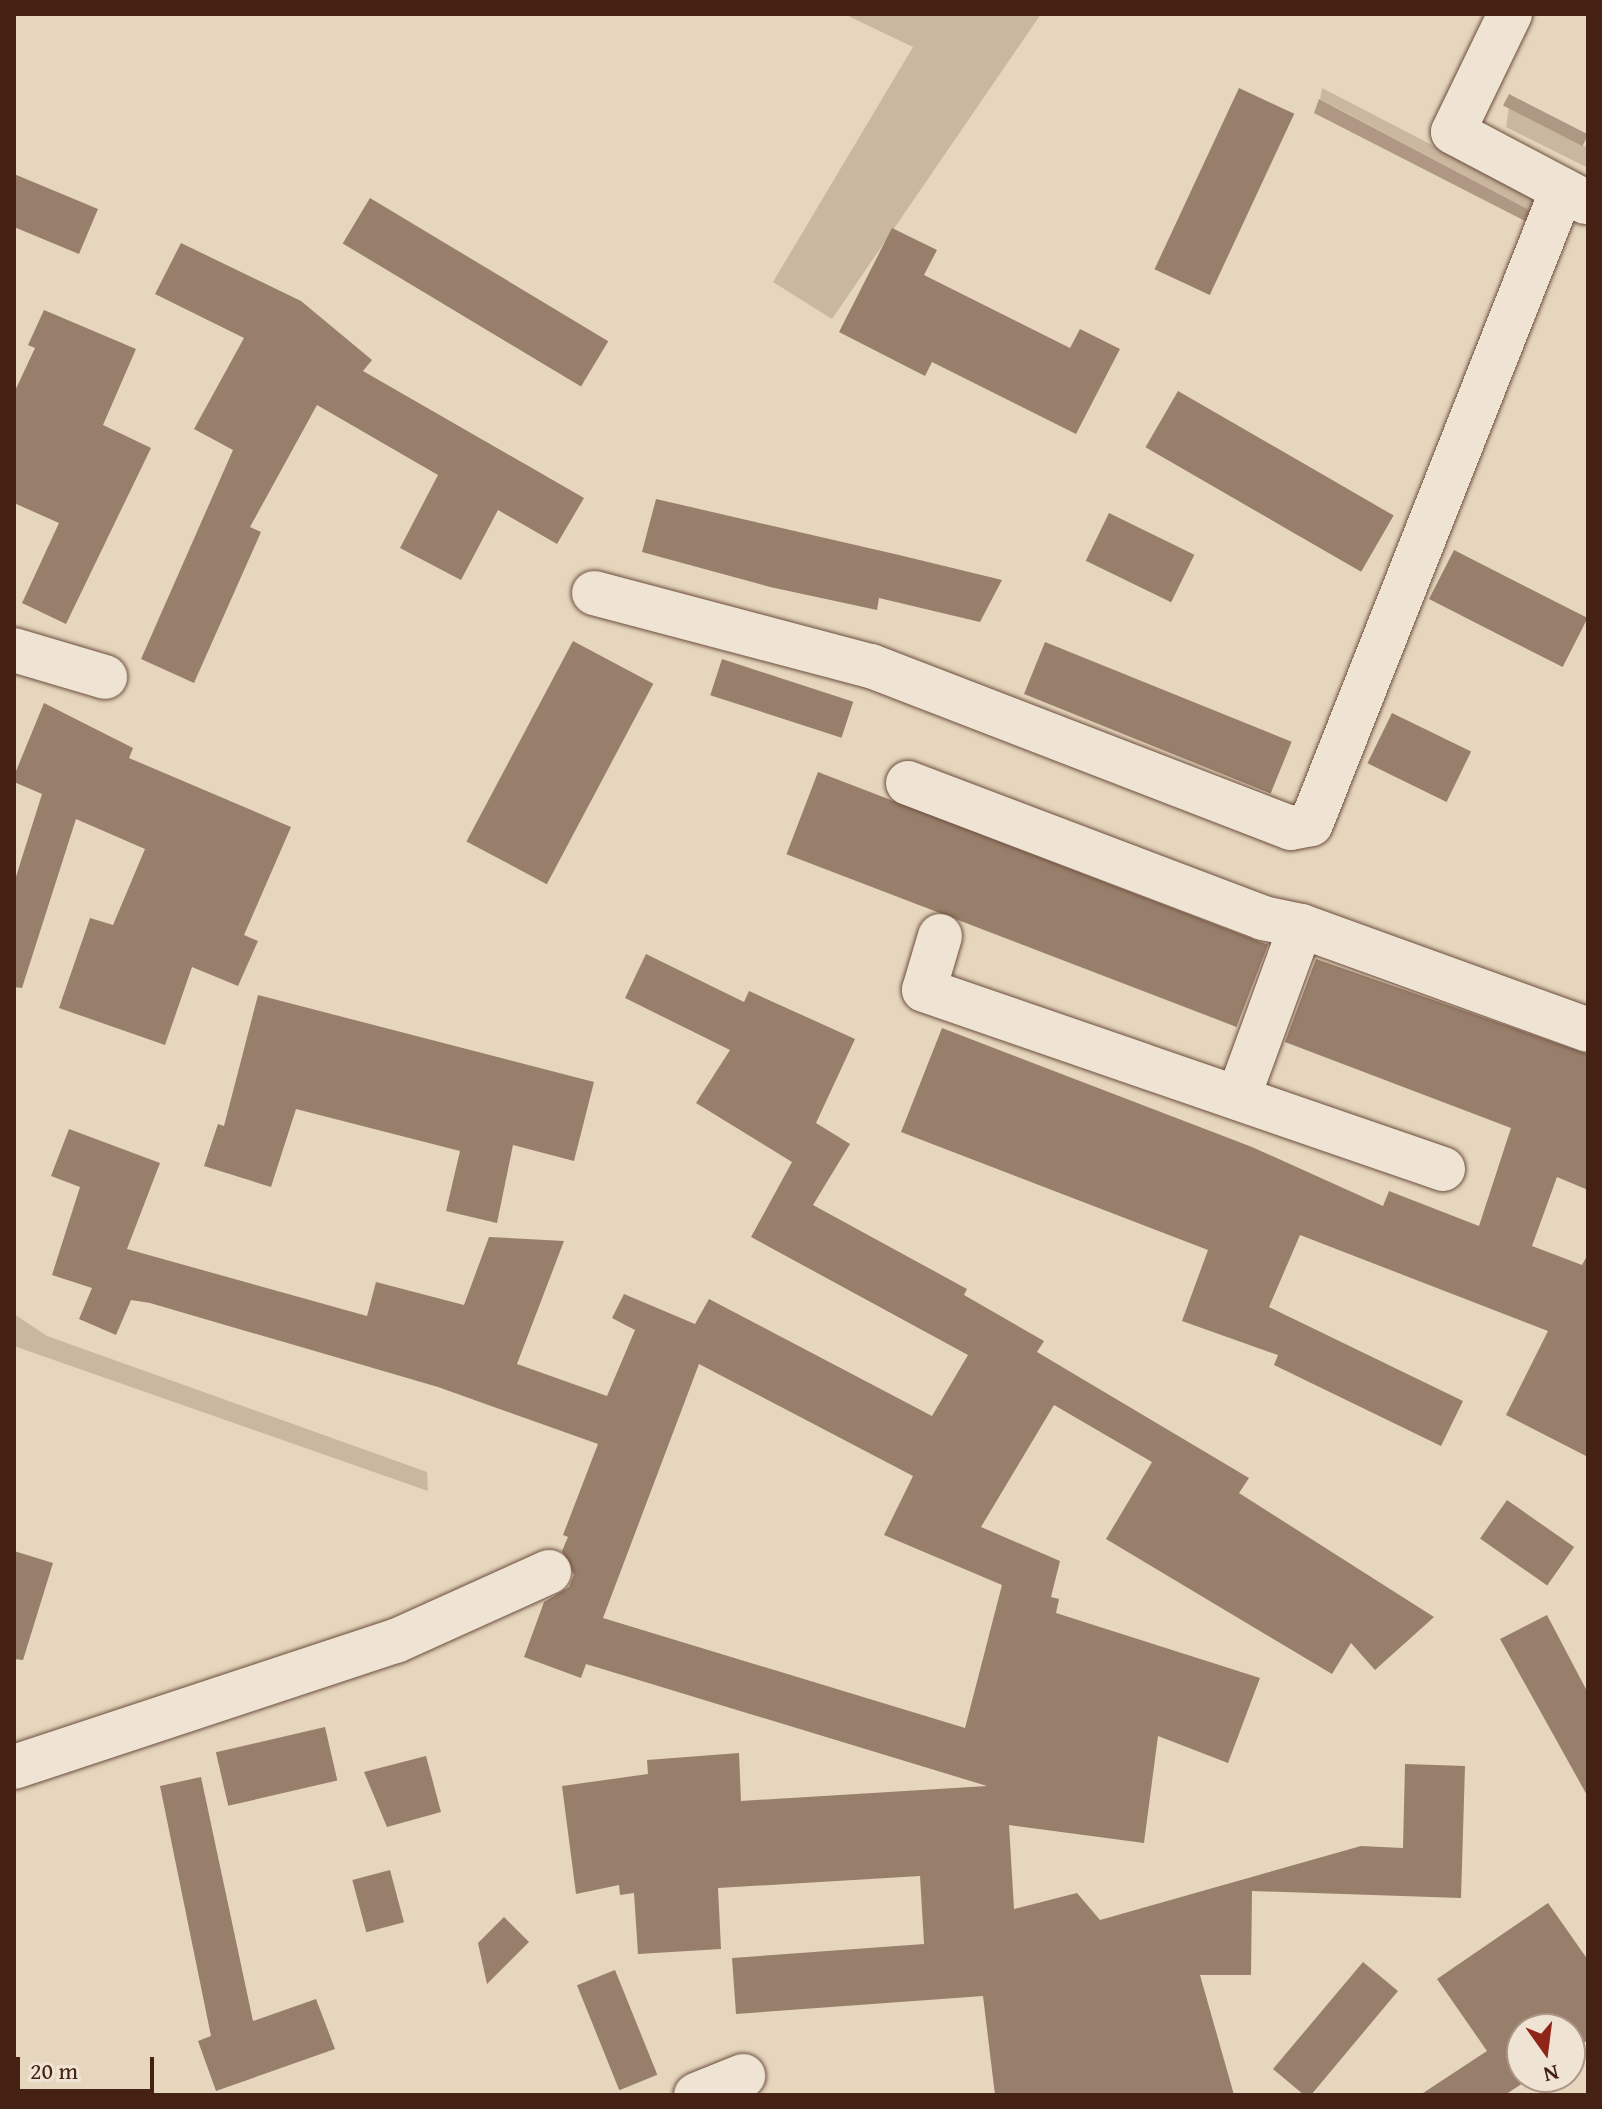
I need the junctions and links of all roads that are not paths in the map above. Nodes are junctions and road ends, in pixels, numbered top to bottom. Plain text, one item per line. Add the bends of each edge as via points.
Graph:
1 (1510, 14) edge
2 (1575, 197) edge
3 (594, 593) dead end
4 (14, 650) edge
5 (105, 677) dead end
6 (908, 783) dead end
7 (1301, 926) junction
8 (940, 936) dead end
9 (1588, 1030) edge
10 (1238, 1098) junction
11 (1443, 1169) dead end
12 (549, 1572) dead end
13 (14, 1767) edge
14 (743, 2076) dead end
15 (696, 2095) edge

1 - 2 street via 1453,132
2 - 3 street via 1311,824 1291,828 871,666
4 - 5 street
6 - 7 street via 1263,918
7 - 9 street
7 - 10 street
8 - 10 street via 924,990
10 - 11 street
12 - 13 street via 396,1641
14 - 15 street

